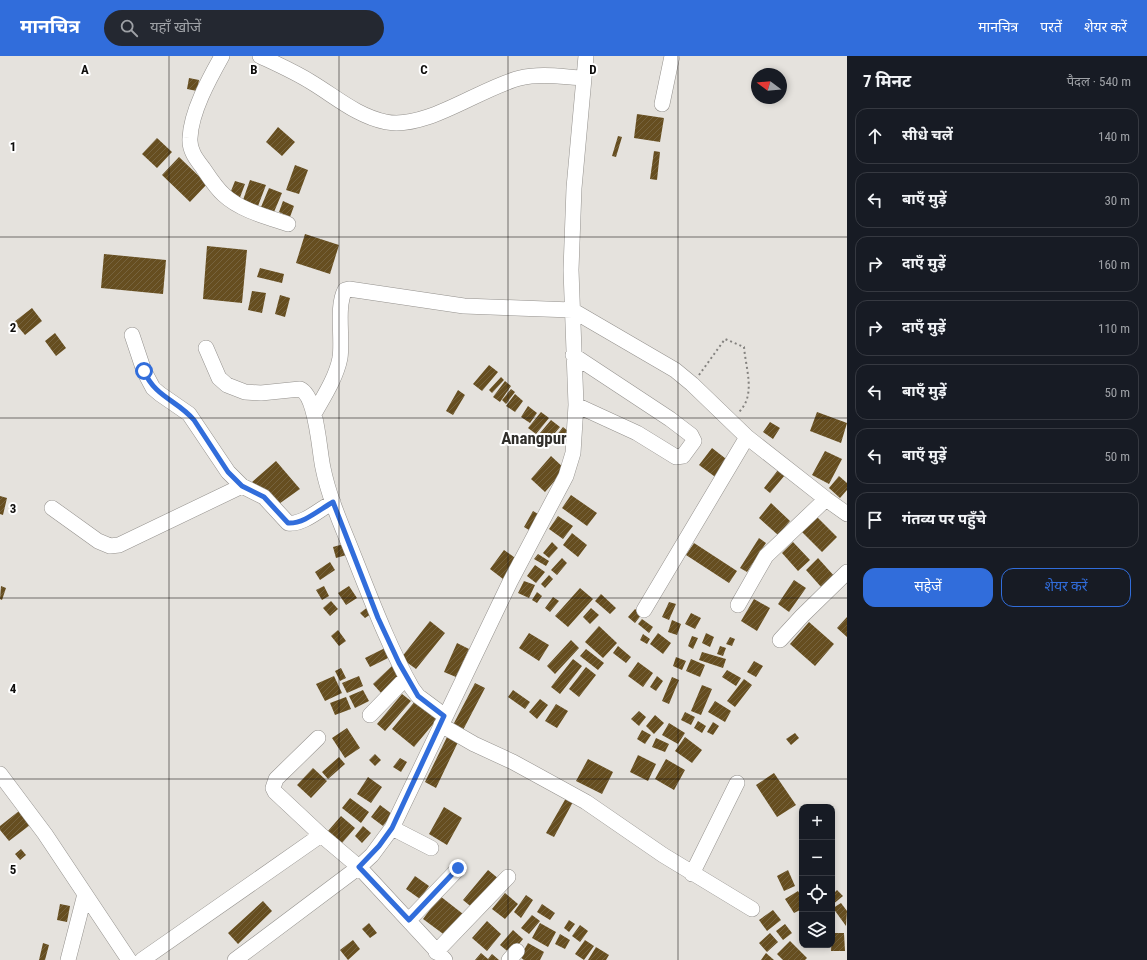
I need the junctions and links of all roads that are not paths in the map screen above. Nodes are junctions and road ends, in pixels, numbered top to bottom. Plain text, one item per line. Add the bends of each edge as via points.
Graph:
1 (222, 56) edge
2 (260, 56) edge
3 (586, 56) edge
4 (672, 56) edge
5 (584, 78) junction
6 (662, 104) dead end
7 (288, 224) dead end
8 (572, 310) junction
9 (132, 335) dead end
10 (206, 348) dead end
11 (573, 355) junction
12 (576, 404) junction
13 (314, 414) junction
14 (747, 437) junction
15 (242, 486) junction
16 (826, 499) junction
17 (333, 502) junction
18 (52, 508) dead end
19 (847, 514) edge
20 (847, 572) edge
21 (738, 605) dead end
22 (644, 610) dead end
23 (780, 640) dead end
24 (406, 678) junction
25 (370, 715) dead end
26 (443, 720) junction
27 (318, 738) dead end
28 (0, 774) edge
29 (736, 783) dead end
30 (392, 828) junction
31 (321, 835) junction
32 (431, 848) dead end
33 (359, 867) junction
34 (458, 868) dead end
35 (692, 874) junction
36 (508, 877) dead end
37 (85, 894) junction
38 (752, 909) dead end
39 (409, 920) junction
40 (441, 956) edge
41 (68, 960) edge
42 (129, 960) edge
43 (142, 960) edge
44 (235, 960) edge

1 - 7 street via 202,96 194,120 190,138 191,150 224,195 246,208
2 - 5 street via 310,82 354,110 370,117 403,124 422,119 488,89 521,78 542,75
3 - 5 street
4 - 6 street
5 - 8 street via 574,188
8 - 11 street
8 - 13 street via 464,306 349,288 343,298 338,366
8 - 14 street via 658,358 692,384
9 - 15 street via 148,380 160,394 188,414 228,472
10 - 13 street via 219,378 227,385 245,392 261,394 300,389 308,396
11 - 12 street
11 - 12 street via 670,419 691,435 694,441 683,456 676,457 636,433
12 - 26 street via 573,453 566,476 517,568
13 - 17 street via 323,468
14 - 16 street
14 - 22 street
15 - 17 street via 264,497 288,523 297,523
15 - 18 street via 162,526 114,546 104,545
16 - 19 street
16 - 21 street via 766,556
17 - 24 street via 378,618
20 - 23 street
24 - 25 street
24 - 26 street via 418,696
26 - 30 street
26 - 35 street via 474,744 586,802
27 - 31 street via 281,773 273,788
28 - 37 street via 45,834
29 - 35 street
30 - 32 street
30 - 33 street
31 - 33 street
31 - 43 street
33 - 39 street
33 - 44 street
34 - 39 street
35 - 38 street
36 - 40 street
37 - 41 street
37 - 42 street
39 - 40 street

